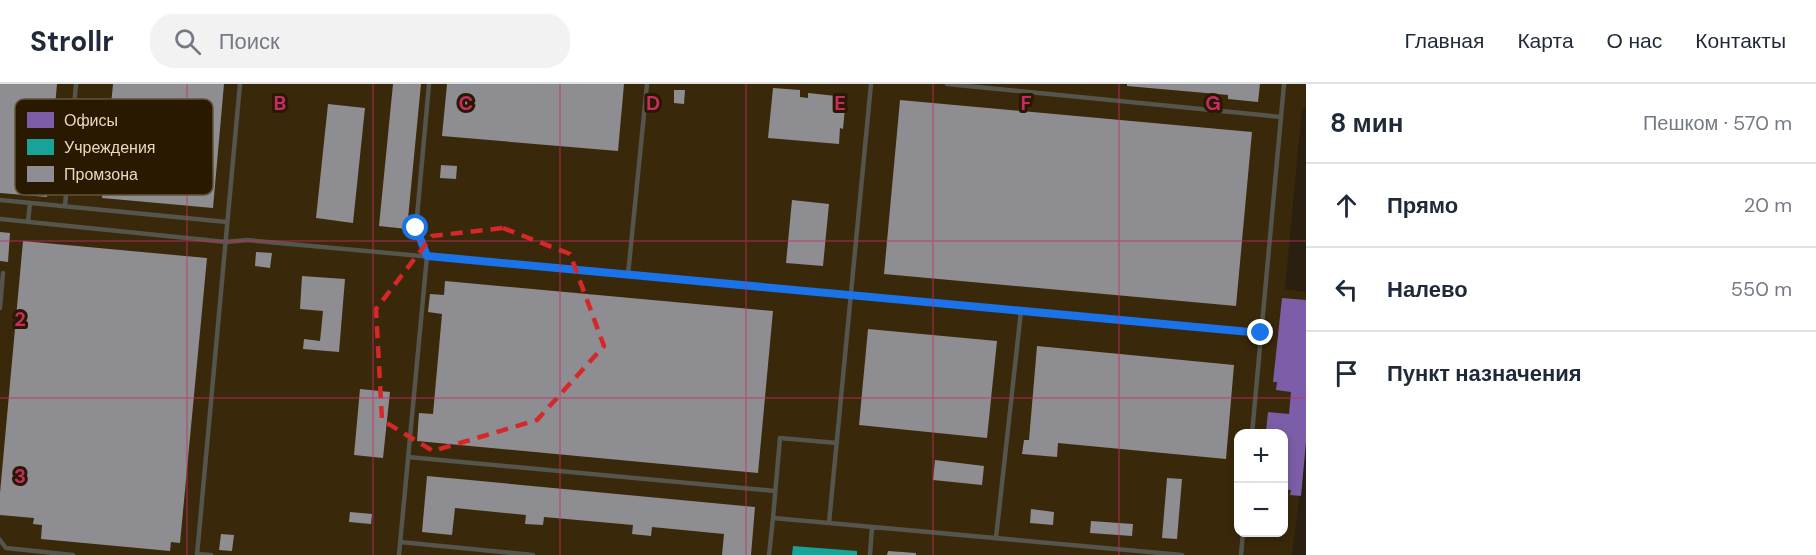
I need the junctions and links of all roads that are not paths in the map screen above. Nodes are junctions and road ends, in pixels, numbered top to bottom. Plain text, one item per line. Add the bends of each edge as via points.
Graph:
1 (76, 84) edge
2 (240, 84) edge
3 (429, 84) edge
4 (648, 84) edge
5 (872, 84) edge
6 (947, 84) edge
7 (1284, 84) edge
8 (75, 99) edge
9 (1281, 117) junction
10 (66, 195) edge
11 (0, 200) edge
12 (30, 203) junction
13 (65, 206) junction
14 (0, 219) edge
15 (28, 222) junction
16 (227, 222) junction
17 (225, 242) junction
18 (427, 256) junction
19 (3, 273) dead end
20 (627, 275) junction
21 (851, 295) junction
22 (0, 308) edge
23 (1022, 311) junction
24 (1261, 333) junction
25 (1252, 429) edge
26 (837, 443) junction
27 (408, 457) junction
28 (775, 491) junction
29 (773, 518) junction
30 (829, 523) junction
31 (872, 527) junction
32 (1243, 537) edge
33 (996, 538) junction
34 (0, 540) edge
35 (400, 542) junction
36 (197, 554) edge
37 (73, 555) edge
38 (211, 555) edge
39 (399, 555) edge
40 (533, 555) edge
41 (769, 555) edge
42 (870, 555) edge
43 (1182, 555) edge
44 (1241, 555) edge

1 - 8 lane
2 - 16 lane
3 - 18 lane via 416,228
4 - 20 lane
5 - 21 lane
6 - 9 lane
7 - 9 lane
9 - 24 lane
10 - 13 lane
11 - 12 lane
12 - 13 lane
12 - 15 lane
13 - 16 lane
14 - 15 lane
15 - 17 lane
16 - 17 lane
17 - 18 lane via 247,240
17 - 36 lane
18 - 20 lane
18 - 27 lane
19 - 22 lane
20 - 21 lane
21 - 23 lane
21 - 26 lane
23 - 24 lane
23 - 33 lane
24 - 25 lane
26 - 28 lane via 780,438
26 - 30 lane
27 - 28 lane
27 - 35 lane
28 - 29 lane
29 - 30 lane
29 - 41 lane
30 - 31 lane
31 - 33 lane
31 - 42 lane
32 - 44 lane
33 - 43 lane
34 - 37 lane via 6,549
35 - 39 lane
35 - 40 lane
36 - 38 lane

